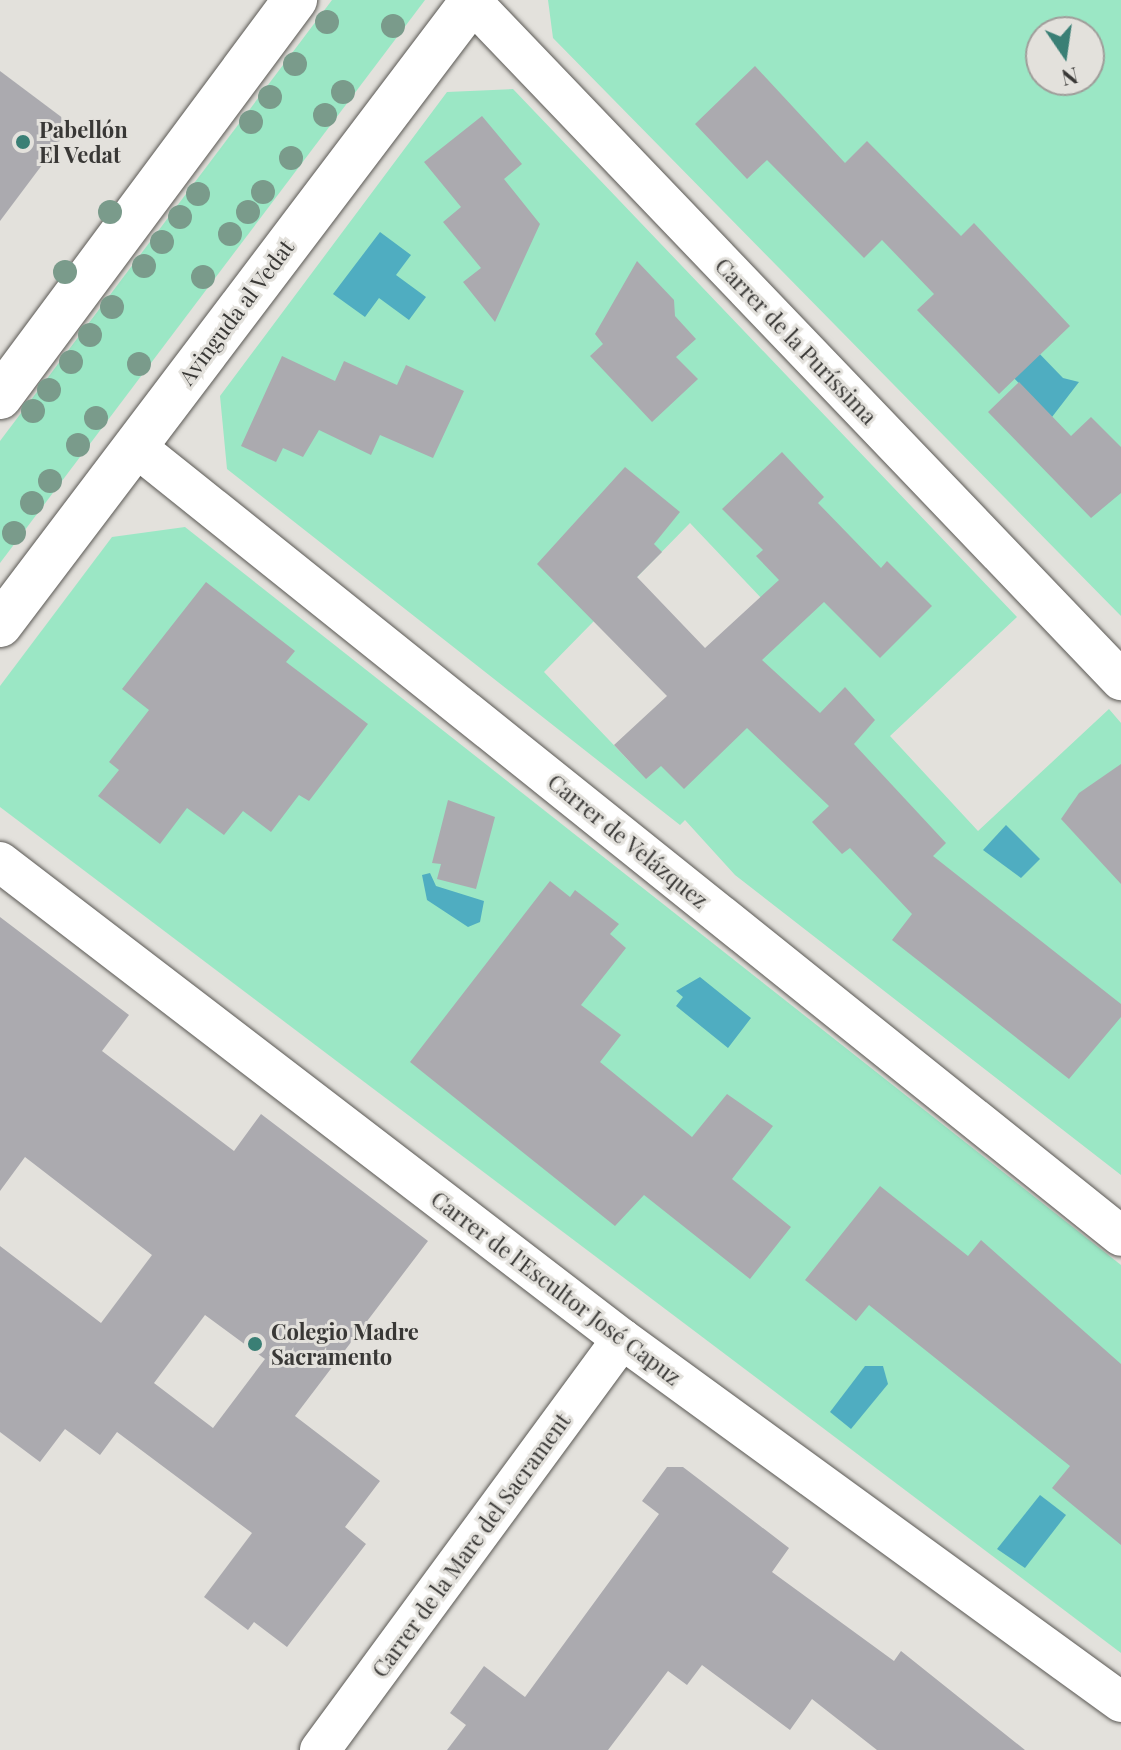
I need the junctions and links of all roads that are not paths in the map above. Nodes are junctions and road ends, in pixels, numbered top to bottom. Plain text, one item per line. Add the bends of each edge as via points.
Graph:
1 (295, 0) edge
2 (473, 1) edge
3 (0, 397) edge
4 (135, 446) junction
5 (0, 625) edge
6 (1121, 680) edge
7 (0, 862) edge
8 (1121, 1236) edge
9 (622, 1339) junction
10 (1121, 1702) edge
11 (320, 1750) edge

1 - 3 street
2 - 4 street, Avinguda al Vedat
2 - 6 street, Carrer de la Puríssima
4 - 5 street, Avinguda al Vedat
4 - 8 street, Carrer de Velázquez
7 - 9 street, Carrer de l'Escultor José Capuz
9 - 10 street, Carrer de l'Escultor José Capuz
9 - 11 street, Carrer de la Mare del Sacrament

